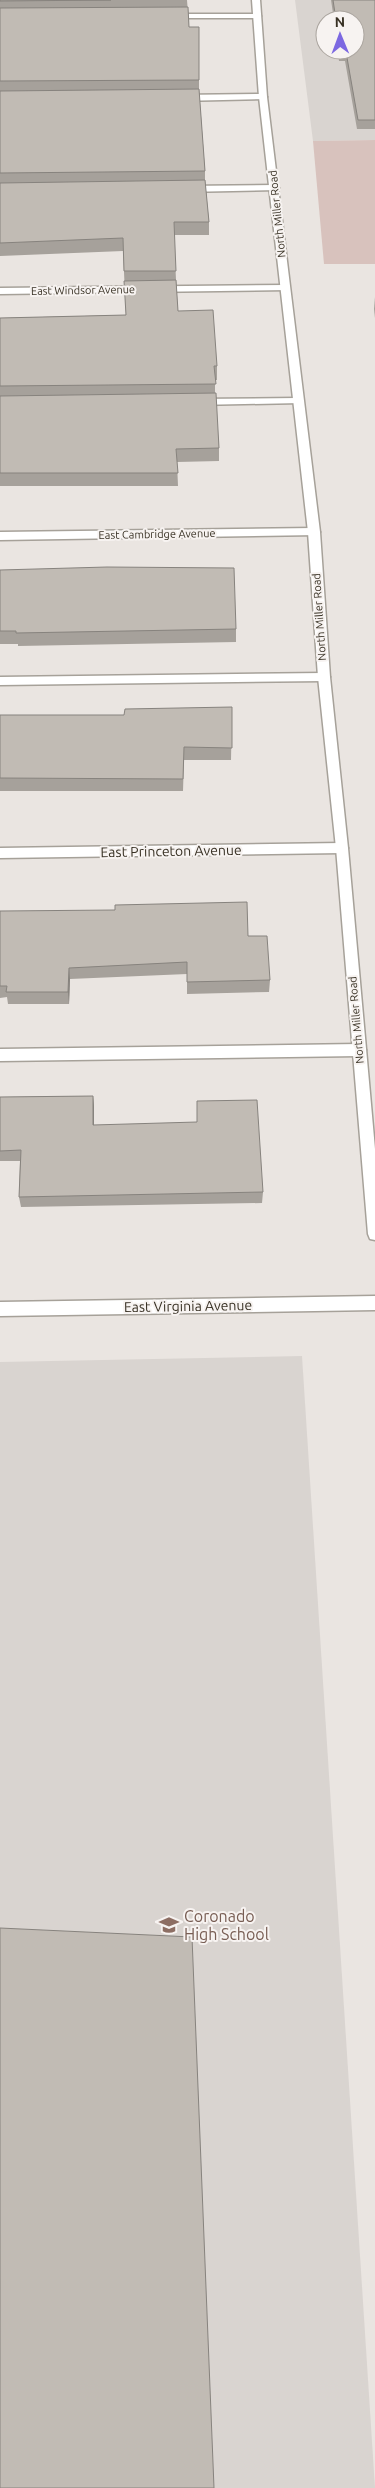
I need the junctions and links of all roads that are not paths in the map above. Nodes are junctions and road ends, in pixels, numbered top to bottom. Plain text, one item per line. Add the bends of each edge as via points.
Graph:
1 (256, 0) edge
2 (155, 16) edge
3 (257, 16) junction
4 (263, 97) junction
5 (170, 98) edge
6 (274, 188) junction
7 (175, 189) edge
8 (285, 288) junction
9 (0, 291) edge
10 (297, 401) junction
11 (189, 402) edge
12 (314, 532) junction
13 (0, 536) edge
14 (324, 677) junction
15 (0, 682) edge
16 (342, 848) junction
17 (0, 854) edge
18 (359, 1050) junction
19 (0, 1055) edge
20 (375, 1234) edge
21 (375, 1303) edge
22 (0, 1309) edge

1 - 3 street, North Miller Road
2 - 3 street
3 - 4 street, North Miller Road
4 - 5 street
4 - 6 street, North Miller Road
6 - 7 street
6 - 8 street, North Miller Road
8 - 9 street, East Windsor Avenue
8 - 10 street, North Miller Road
10 - 11 street
10 - 12 street, North Miller Road
12 - 13 street, East Cambridge Avenue
12 - 14 street, North Miller Road
14 - 15 street
14 - 16 street, North Miller Road
16 - 17 street, East Princeton Avenue
16 - 18 street, North Miller Road
18 - 19 street
18 - 20 street, North Miller Road
21 - 22 street, East Virginia Avenue

